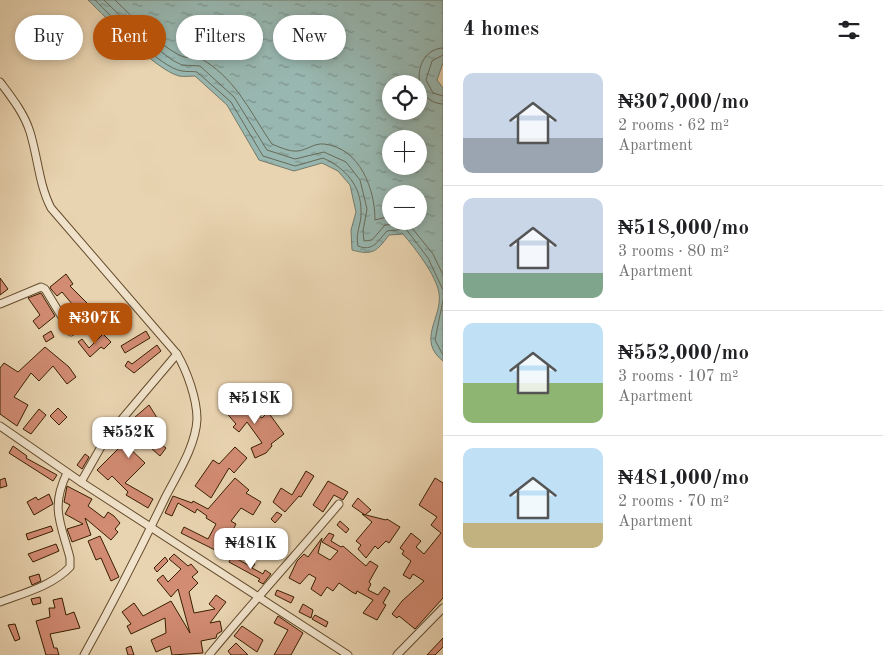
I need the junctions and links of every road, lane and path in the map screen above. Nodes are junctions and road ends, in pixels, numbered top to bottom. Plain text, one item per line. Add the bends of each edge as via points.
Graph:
1 (0, 82) edge
2 (0, 304) edge
3 (71, 332) dead end
4 (177, 354) junction
5 (0, 426) edge
6 (68, 473) junction
7 (81, 482) junction
8 (339, 504) dead end
9 (152, 526) junction
10 (258, 596) junction
11 (0, 602) edge
12 (443, 608) edge
13 (84, 655) edge
14 (209, 655) edge
15 (348, 655) edge
16 (397, 655) edge

1 - 4 street via 30,130 42,185 51,208
2 - 3 street via 41,287
4 - 7 street via 106,438
4 - 9 street via 187,376 197,420 193,440
5 - 6 street
6 - 7 street
6 - 11 street via 58,492 57,504 70,567 39,588
7 - 9 street
8 - 10 street
9 - 10 street
9 - 13 street
10 - 14 street
10 - 15 street
12 - 16 street

